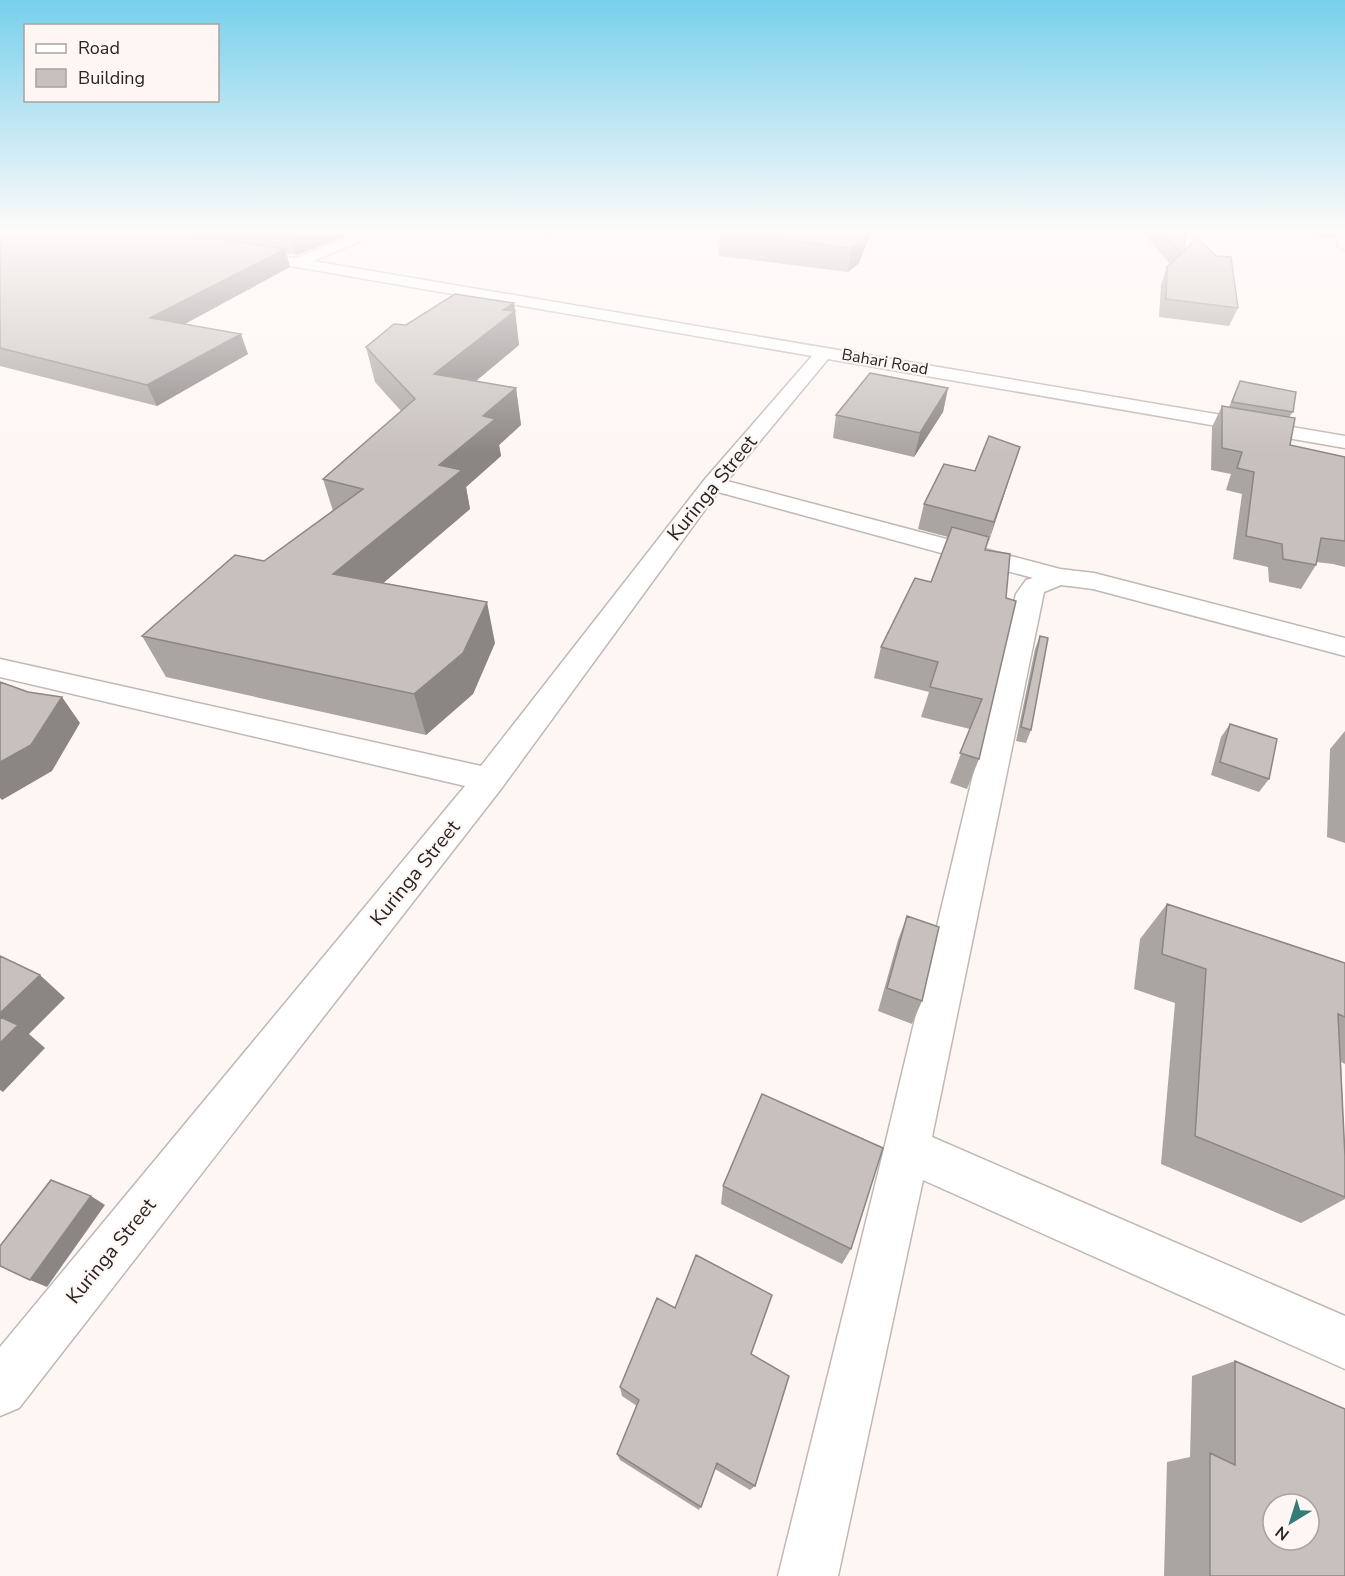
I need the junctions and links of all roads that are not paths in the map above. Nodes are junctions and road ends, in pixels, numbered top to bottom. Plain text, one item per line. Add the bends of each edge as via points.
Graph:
1 (558, 307) edge
2 (825, 352) junction
3 (1345, 442) edge
4 (713, 484) junction
5 (1059, 577) junction
6 (1345, 647) edge
7 (0, 668) edge
8 (489, 780) junction
9 (907, 1149) junction
10 (1345, 1343) edge
11 (0, 1389) edge
12 (808, 1576) edge

1 - 2 street, Bahari Road
2 - 3 street, Bahari Road
2 - 4 street, Kuringa Street
4 - 5 street
4 - 8 street, Kuringa Street
5 - 6 street via 1094,581
5 - 9 street via 1035,586 1029,594
7 - 8 street
8 - 11 street, Kuringa Street
9 - 10 street
9 - 12 street

